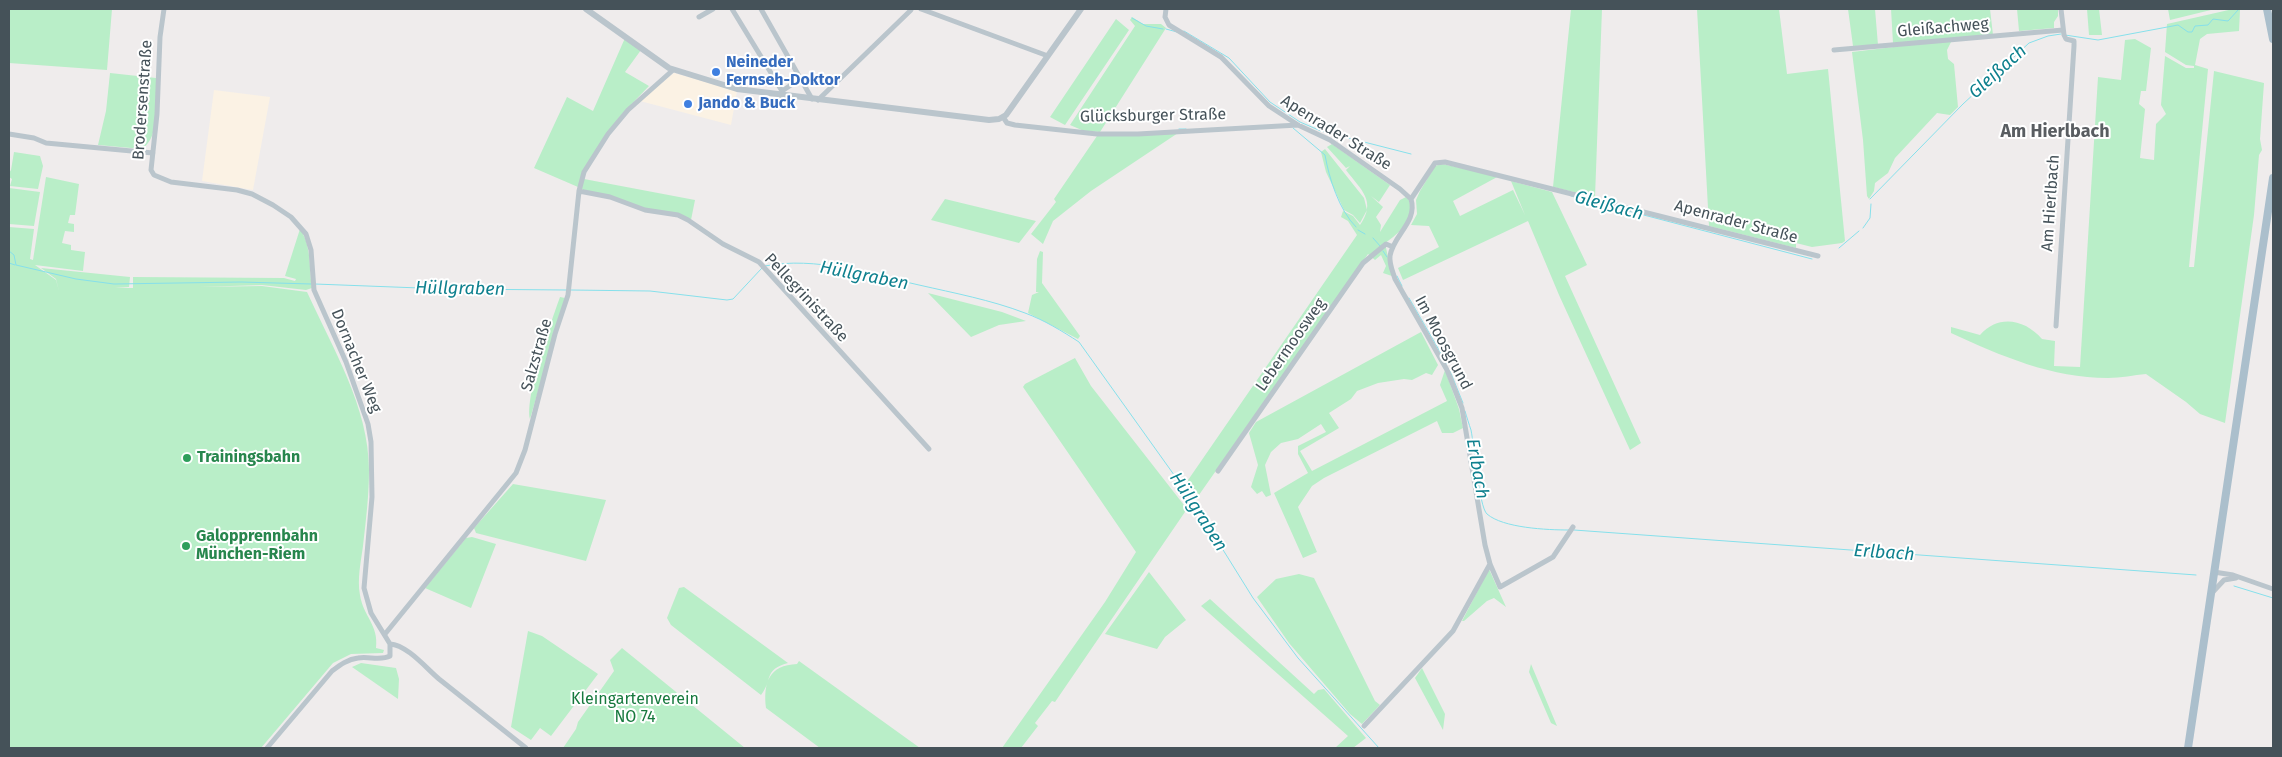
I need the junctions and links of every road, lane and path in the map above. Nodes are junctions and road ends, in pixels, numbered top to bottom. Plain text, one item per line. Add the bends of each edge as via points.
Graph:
1 (164, 9) edge
2 (586, 9) edge
3 (713, 9) edge
4 (732, 9) edge
5 (761, 9) edge
6 (921, 9) edge
7 (1081, 9) edge
8 (1166, 9) edge
9 (2061, 9) edge
10 (2266, 9) edge
11 (911, 10) edge
12 (699, 17) dead end
13 (2064, 33) junction
14 (2273, 39) edge
15 (1834, 50) dead end
16 (1048, 56) junction
17 (673, 70) junction
18 (802, 81) junction
19 (781, 93) junction
20 (815, 100) junction
21 (1002, 117) junction
22 (1298, 124) junction
23 (9, 134) edge
24 (153, 153) junction
25 (2273, 178) edge
26 (170, 182) joint
27 (579, 191) junction
28 (1411, 199) junction
29 (1393, 247) junction
30 (1818, 256) dead end
31 (2056, 326) dead end
32 (929, 449) dead end
33 (1218, 471) dead end
34 (1573, 527) dead end
35 (1490, 564) junction
36 (2214, 572) junction
37 (2239, 577) junction
38 (2273, 589) edge
39 (2211, 594) junction
40 (385, 634) junction
41 (390, 644) junction
42 (1364, 726) dead end
43 (267, 748) edge
44 (526, 748) edge
45 (2188, 748) edge

1 - 24 street, Brodersenstraße
2 - 17 street, Glücksburger Straße
3 - 12 street
4 - 19 street
5 - 18 street
6 - 11 street
6 - 16 street
7 - 16 street
8 - 22 street, Apenrader Straße via 1169,25 1221,57 1269,106
9 - 13 street
10 - 14 main road
11 - 20 street
13 - 15 street, Gleißachweg
13 - 31 street, Am Hierlbach via 2066,39 2074,41 2074,46
16 - 21 street
17 - 19 street, Glücksburger Straße via 737,89
17 - 27 street, Salzstraße via 628,110 608,134 584,172
18 - 19 street
18 - 20 street
19 - 20 street, Glücksburger Straße
20 - 21 street, Glücksburger Straße via 990,120
21 - 22 street, Glücksburger Straße via 1015,125 1096,134
22 - 28 street, Apenrader Straße via 1330,140
23 - 24 street via 46,143
24 - 26 street, Brodersenstraße via 151,170 154,175
25 - 36 main road
26 - 40 street, Dornacher Weg via 252,194 291,217 309,240 314,288 346,362 372,442 372,497 364,588 371,614
27 - 32 street, Pellegrinistraße via 610,197 645,210 678,215 762,265
27 - 40 street, Salzstraße via 568,294 516,472
28 - 29 street, Im Moosgrund via 1411,217
28 - 30 street, Apenrader Straße via 1435,163 1445,162
29 - 33 street, Lebermoosweg via 1386,244 1363,263
29 - 35 street, Im Moosgrund via 1390,265 1395,279 1447,370 1462,408
34 - 35 street, Im Moosgrund via 1553,557 1500,587
35 - 42 street via 1453,631
36 - 37 street
36 - 39 main road
37 - 38 street
37 - 39 street via 2224,580
39 - 45 main road
40 - 41 street, Dornacher Weg
41 - 43 street, Dornacher Weg via 390,656 358,657 340,664
41 - 44 street via 417,658

